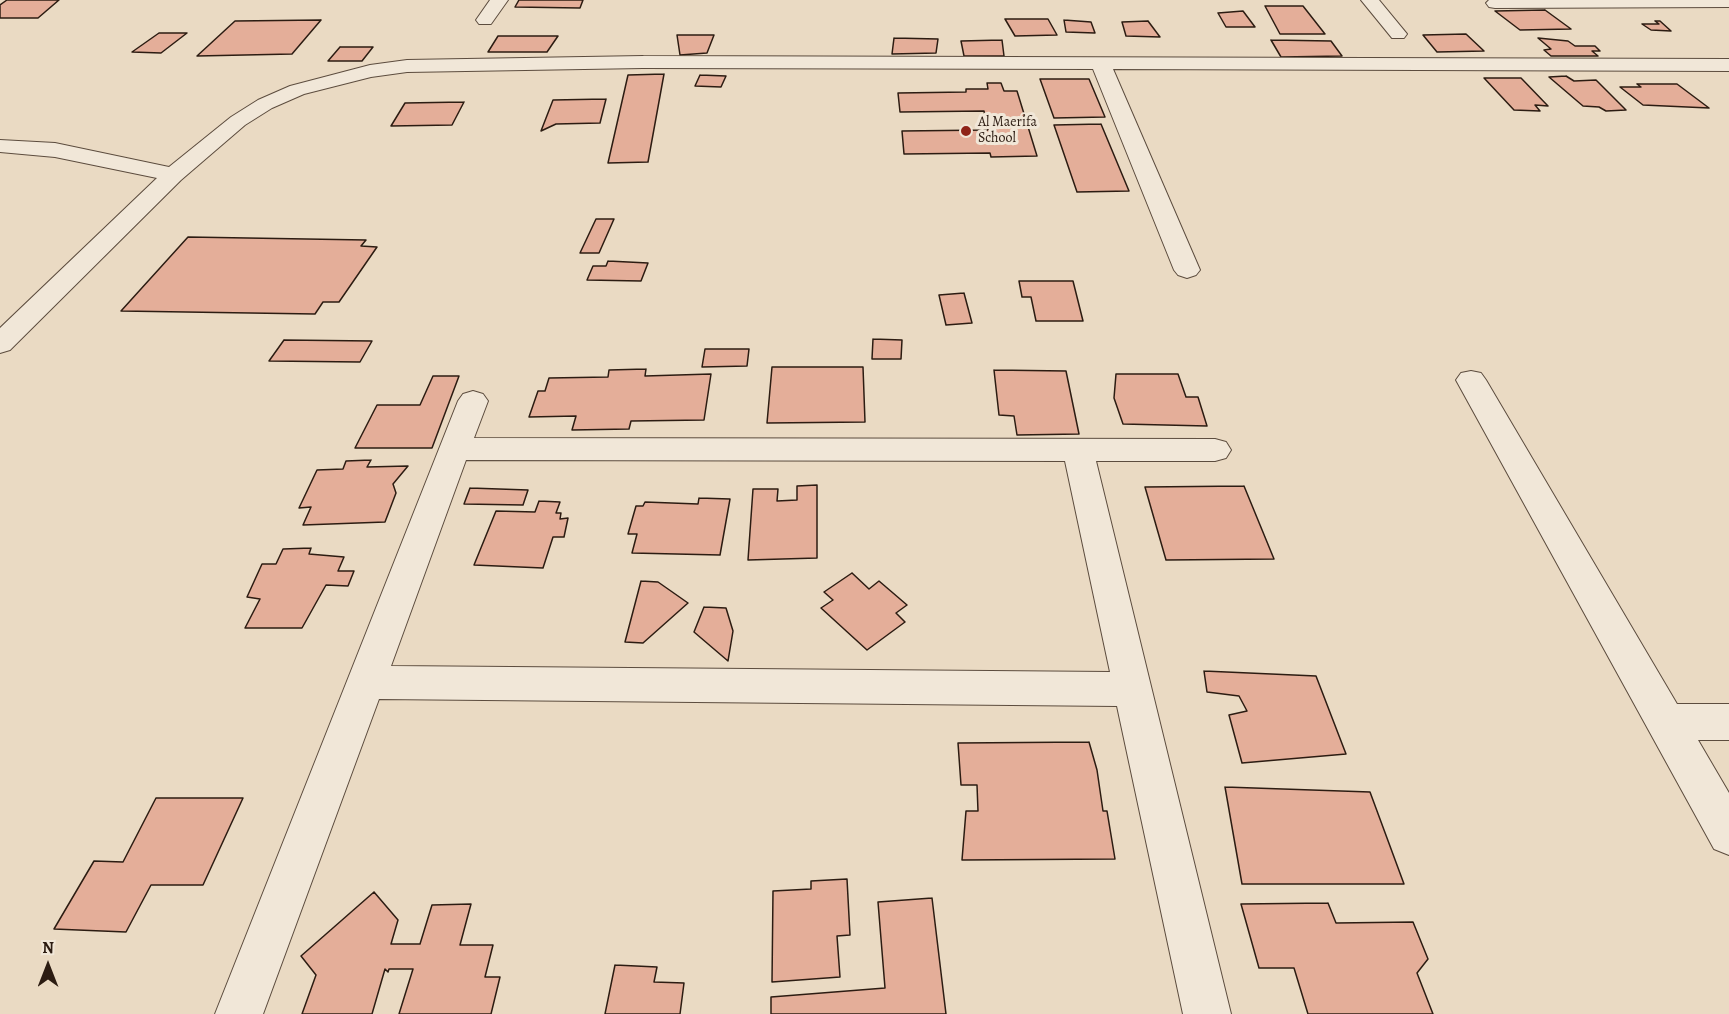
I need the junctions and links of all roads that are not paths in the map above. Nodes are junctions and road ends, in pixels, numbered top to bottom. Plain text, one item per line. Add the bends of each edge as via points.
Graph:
1 (499, 0) edge
2 (1370, 0) edge
3 (1700, 1) edge
4 (1729, 2) edge
5 (1496, 3) dead end
6 (486, 20) dead end
7 (1398, 34) dead end
8 (1101, 64) junction
9 (1729, 65) edge
10 (0, 146) edge
11 (173, 175) junction
12 (1187, 270) dead end
13 (0, 344) edge
14 (1471, 380) dead end
15 (473, 401) dead end
16 (456, 449) junction
17 (1078, 450) junction
18 (1215, 450) dead end
19 (368, 682) junction
20 (1132, 689) junction
21 (1663, 722) junction
22 (1729, 722) edge
23 (1729, 834) edge
24 (239, 1014) edge
25 (1207, 1014) edge

1 - 6 street
2 - 7 street
3 - 4 street
3 - 5 street
8 - 9 street
8 - 11 street via 643,62 407,66 333,79 265,104 238,121
8 - 12 street
10 - 11 street via 55,150
11 - 13 street
14 - 21 street
15 - 16 street
16 - 17 street
16 - 19 street
17 - 18 street
17 - 20 street
19 - 20 street
19 - 24 street
20 - 25 street
21 - 22 street
21 - 23 street

